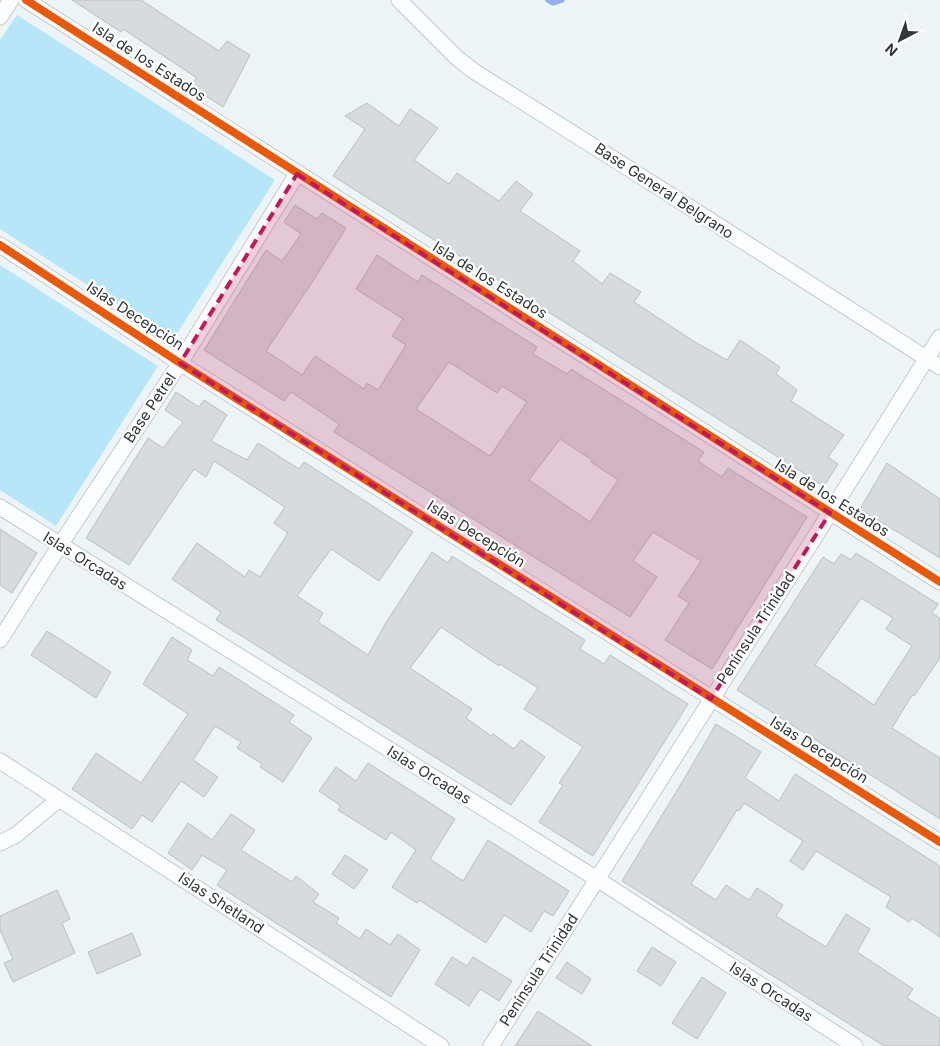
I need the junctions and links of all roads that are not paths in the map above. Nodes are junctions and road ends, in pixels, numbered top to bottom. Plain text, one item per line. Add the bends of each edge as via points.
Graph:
1 (11, 0) edge
2 (26, 0) edge
3 (400, 0) edge
4 (0, 18) edge
5 (297, 174) junction
6 (0, 244) edge
7 (940, 337) edge
8 (926, 358) junction
9 (180, 363) junction
10 (940, 367) edge
11 (0, 507) edge
12 (830, 513) junction
13 (60, 545) junction
14 (940, 582) edge
15 (0, 640) edge
16 (711, 699) junction
17 (0, 761) edge
18 (60, 799) junction
19 (940, 842) edge
20 (0, 843) edge
21 (597, 879) junction
22 (442, 1046) edge
23 (491, 1046) edge
24 (855, 1046) edge

1 - 4 street
2 - 5 street, Isla de los Estados
3 - 8 street, Base General Belgrano via 475,72
5 - 9 street, Base Petrel
5 - 12 street, Isla de los Estados
6 - 9 street, Islas Decepción
7 - 8 street, Península Trinidad
8 - 10 street, Base General Belgrano
8 - 12 street, Península Trinidad
9 - 13 street, Base Petrel
9 - 16 street, Islas Decepción
11 - 13 street, Islas Orcadas
12 - 14 street, Isla de los Estados
12 - 16 street, Península Trinidad
13 - 15 street, Base Petrel
13 - 21 street, Islas Orcadas
16 - 19 street, Islas Decepción
16 - 21 street, Península Trinidad
17 - 18 street, Islas Shetland
18 - 20 street via 16,835
18 - 22 street, Islas Shetland
21 - 23 street, Península Trinidad
21 - 24 street, Islas Orcadas

